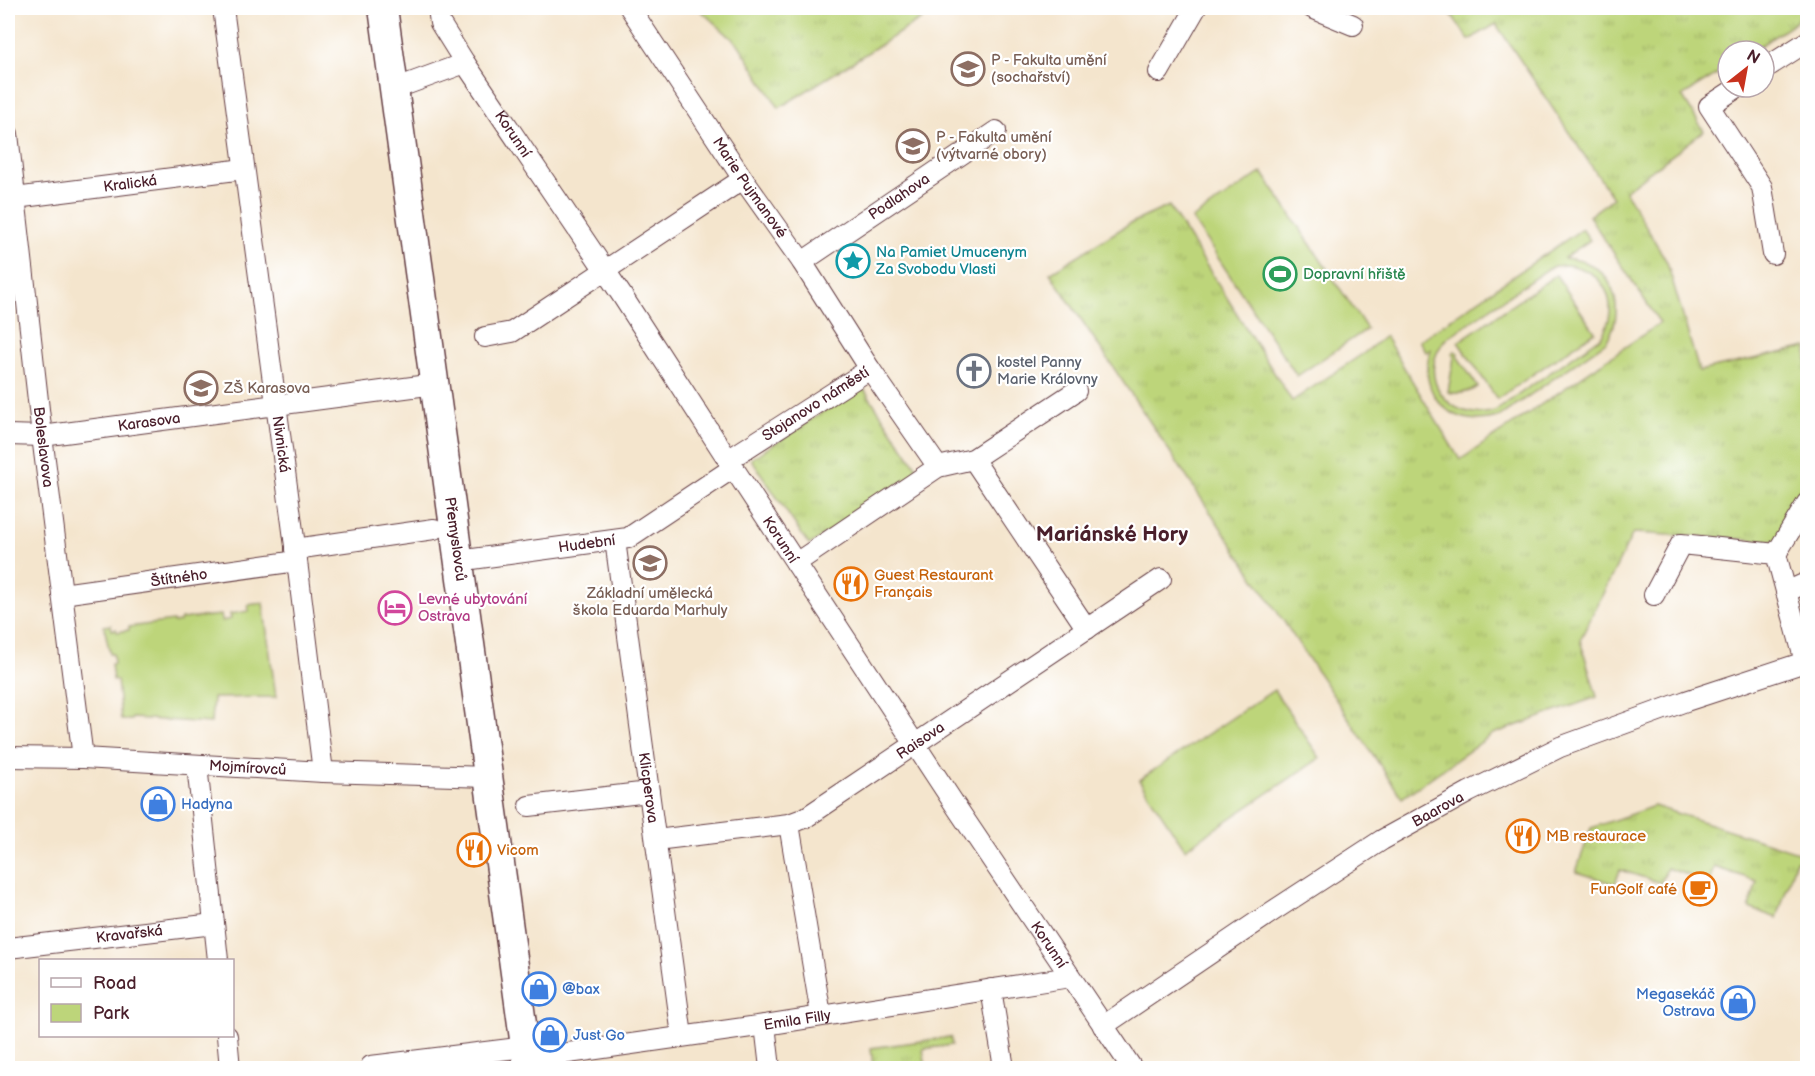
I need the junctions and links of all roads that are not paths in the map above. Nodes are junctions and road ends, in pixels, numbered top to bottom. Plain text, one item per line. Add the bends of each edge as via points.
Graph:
1 (223, 8) edge
2 (383, 8) edge
3 (438, 8) edge
4 (630, 8) edge
5 (1196, 8) edge
6 (1312, 8) edge
7 (1353, 25) dead end
8 (1808, 40) edge
9 (1776, 61) edge
10 (465, 63) junction
11 (1159, 72) dead end
12 (394, 89) junction
13 (1720, 99) edge
14 (996, 130) dead end
15 (8, 134) edge
16 (244, 169) junction
17 (743, 179) junction
18 (15, 198) junction
19 (1773, 254) dead end
20 (802, 262) junction
21 (606, 271) junction
22 (485, 337) dead end
23 (870, 369) junction
24 (435, 384) junction
25 (1076, 391) dead end
26 (276, 404) junction
27 (8, 435) edge
28 (42, 436) junction
29 (973, 459) junction
30 (730, 464) junction
31 (938, 467) junction
32 (1806, 503) edge
33 (434, 529) dead end
34 (615, 540) junction
35 (1776, 554) junction
36 (296, 555) junction
37 (458, 561) junction
38 (796, 563) junction
39 (1161, 579) dead end
40 (1808, 582) edge
41 (1786, 592) junction
42 (62, 594) junction
43 (1654, 595) dead end
44 (1087, 629) junction
45 (1806, 662) edge
46 (916, 745) junction
47 (8, 757) edge
48 (83, 758) junction
49 (197, 765) junction
50 (323, 772) junction
51 (488, 777) junction
52 (649, 792) junction
53 (529, 806) dead end
54 (789, 824) junction
55 (656, 840) junction
56 (214, 924) junction
57 (8, 948) edge
58 (218, 959) edge
59 (1070, 977) junction
60 (991, 989) junction
61 (821, 1015) junction
62 (765, 1024) junction
63 (1103, 1026) junction
64 (682, 1036) junction
65 (227, 1037) edge
66 (526, 1058) edge
67 (371, 1066) dead end
68 (230, 1068) edge
69 (770, 1068) edge
70 (1004, 1068) edge
71 (1131, 1068) edge

1 - 16 street, Nivnická
2 - 12 street, Přemyslovců
3 - 10 street, Korunní via 440,23
4 - 17 street, Marie Pujmanové
5 - 11 street
6 - 7 street
8 - 9 street
10 - 12 street
10 - 21 street, Korunní
12 - 24 street, Přemyslovců
13 - 19 street via 1709,106 1762,187
14 - 20 street, Podlahova
15 - 18 street, Boleslavova
16 - 18 street, Kralická
16 - 26 street, Nivnická
17 - 20 street, Marie Pujmanové
17 - 21 street
18 - 28 street, Boleslavova
20 - 23 street, Marie Pujmanové
21 - 22 street via 512,332
21 - 30 street, Korunní
23 - 30 street, Stojanovo náměstí
23 - 31 street, Stojanovo náměstí
24 - 26 street, Karasova
24 - 37 street, Přemyslovců
25 - 29 street
26 - 28 street, Karasova
26 - 36 street, Nivnická
27 - 28 street, Karasova
28 - 42 street, Boleslavova
29 - 31 street
29 - 44 street
30 - 34 street, Hudební via 628,538
30 - 38 street, Korunní
31 - 38 street
32 - 35 street
33 - 36 street, Štítného
34 - 37 street, Hudební
34 - 52 street, Klicperova
35 - 41 street
35 - 43 street via 1681,544
36 - 42 street, Štítného
36 - 50 street, Nivnická
37 - 51 street, Přemyslovců
38 - 46 street, Korunní
39 - 44 street, Raisova
40 - 41 street
41 - 45 street
42 - 48 street, Boleslavova
44 - 46 street, Raisova
45 - 63 street, Baarova via 1560,747 1469,792 1382,840
46 - 54 street, Raisova via 805,818
46 - 59 street, Korunní
47 - 48 street, Mojmírovců
48 - 49 street, Mojmírovců
49 - 50 street, Mojmírovců
49 - 56 street
50 - 51 street, Mojmírovců
51 - 66 street, Přemyslovců
52 - 53 street
52 - 55 street, Klicperova
54 - 55 street, Raisova
54 - 61 street
55 - 64 street, Klicperova
56 - 57 street, Kravařská
56 - 58 street
59 - 60 street, Emila Filly
59 - 63 street, Korunní
60 - 61 street, Emila Filly
60 - 70 street
61 - 62 street, Emila Filly
62 - 64 street, Emila Filly
62 - 69 street
63 - 71 street, Korunní
64 - 66 street, Emila Filly
65 - 68 street
66 - 67 street, Emila Filly

